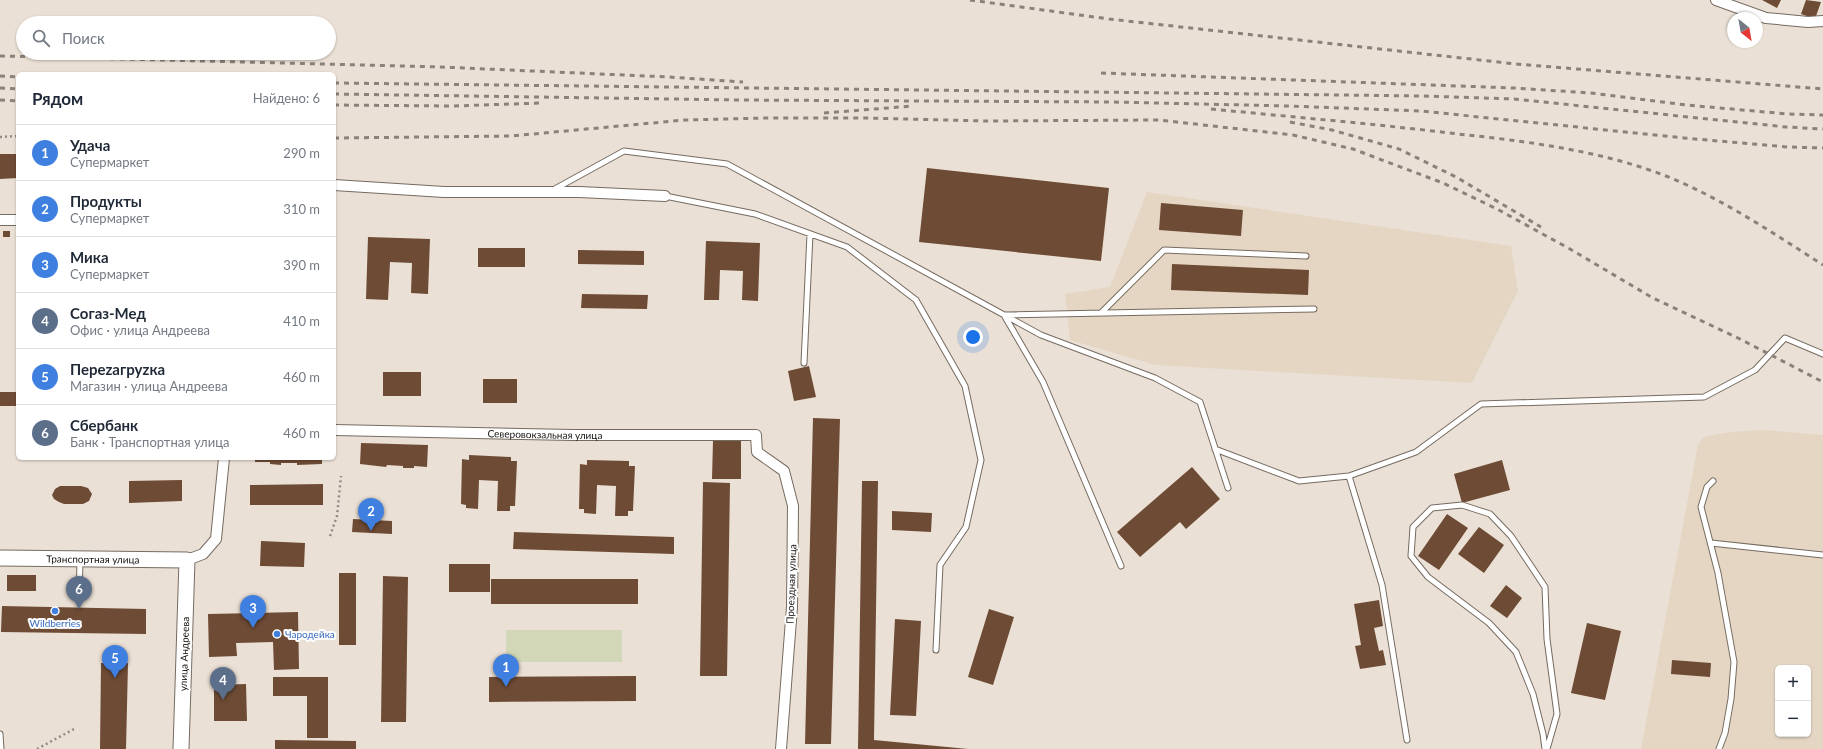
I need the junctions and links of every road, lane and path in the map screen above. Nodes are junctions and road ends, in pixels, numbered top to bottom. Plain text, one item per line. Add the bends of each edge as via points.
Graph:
1 (1716, 0) edge
2 (1823, 21) edge
3 (16, 136) edge
4 (0, 137) edge
5 (336, 185) edge
6 (549, 192) junction
7 (666, 196) joint
8 (0, 220) edge
9 (16, 220) edge
10 (810, 234) junction
11 (1306, 256) dead end
12 (1314, 309) dead end
13 (1101, 313) junction
14 (1004, 315) junction
15 (1823, 354) edge
16 (804, 363) dead end
17 (336, 430) edge
18 (756, 435) joint
19 (1215, 449) junction
20 (224, 460) edge
21 (341, 476) dead end
22 (1349, 476) junction
23 (1713, 481) dead end
24 (1228, 488) dead end
25 (330, 536) dead end
26 (1711, 543) junction
27 (1823, 555) edge
28 (0, 558) edge
29 (80, 560) junction
30 (186, 560) junction
31 (1121, 566) dead end
32 (79, 600) dead end
33 (936, 650) dead end
34 (74, 730) dead end
35 (0, 734) edge
36 (1407, 740) dead end
37 (1, 749) edge
38 (37, 749) edge
39 (182, 749) edge
40 (782, 749) edge
41 (1546, 749) edge
42 (1719, 749) edge

1 - 2 street via 1766,18
3 - 4 path
5 - 6 street via 444,192
6 - 7 street
6 - 14 lane via 624,151 727,164
7 - 10 lane via 755,214
8 - 9 street
10 - 16 lane
10 - 33 lane via 847,247 916,300 965,386 981,460 966,527 940,565
11 - 13 lane via 1164,250
12 - 13 lane
13 - 14 lane
14 - 19 lane via 1041,335 1155,378 1200,402
14 - 31 lane via 1043,382
15 - 22 lane via 1785,338 1755,370 1704,396 1481,404 1416,452
17 - 18 street, Северовокзальная улица via 573,435
18 - 40 street, Проездная улица via 757,452 784,471 793,506 792,608
19 - 22 lane via 1299,482
19 - 24 lane
20 - 30 street via 216,539 203,554
21 - 25 path via 336,516
22 - 36 lane via 1382,585
23 - 26 lane via 1707,487 1701,507
26 - 27 lane
26 - 42 lane via 1734,662 1731,699 1725,733
28 - 29 street, Транспортная улица
29 - 30 street, Транспортная улица
29 - 32 lane
30 - 39 street, улица Андреева
34 - 38 path
35 - 37 lane
41 - 41 lane via 1557,714 1547,639 1546,588 1511,536 1490,514 1462,505 1432,508 1413,527 1412,556 1428,577 1489,623 1516,652 1533,694

